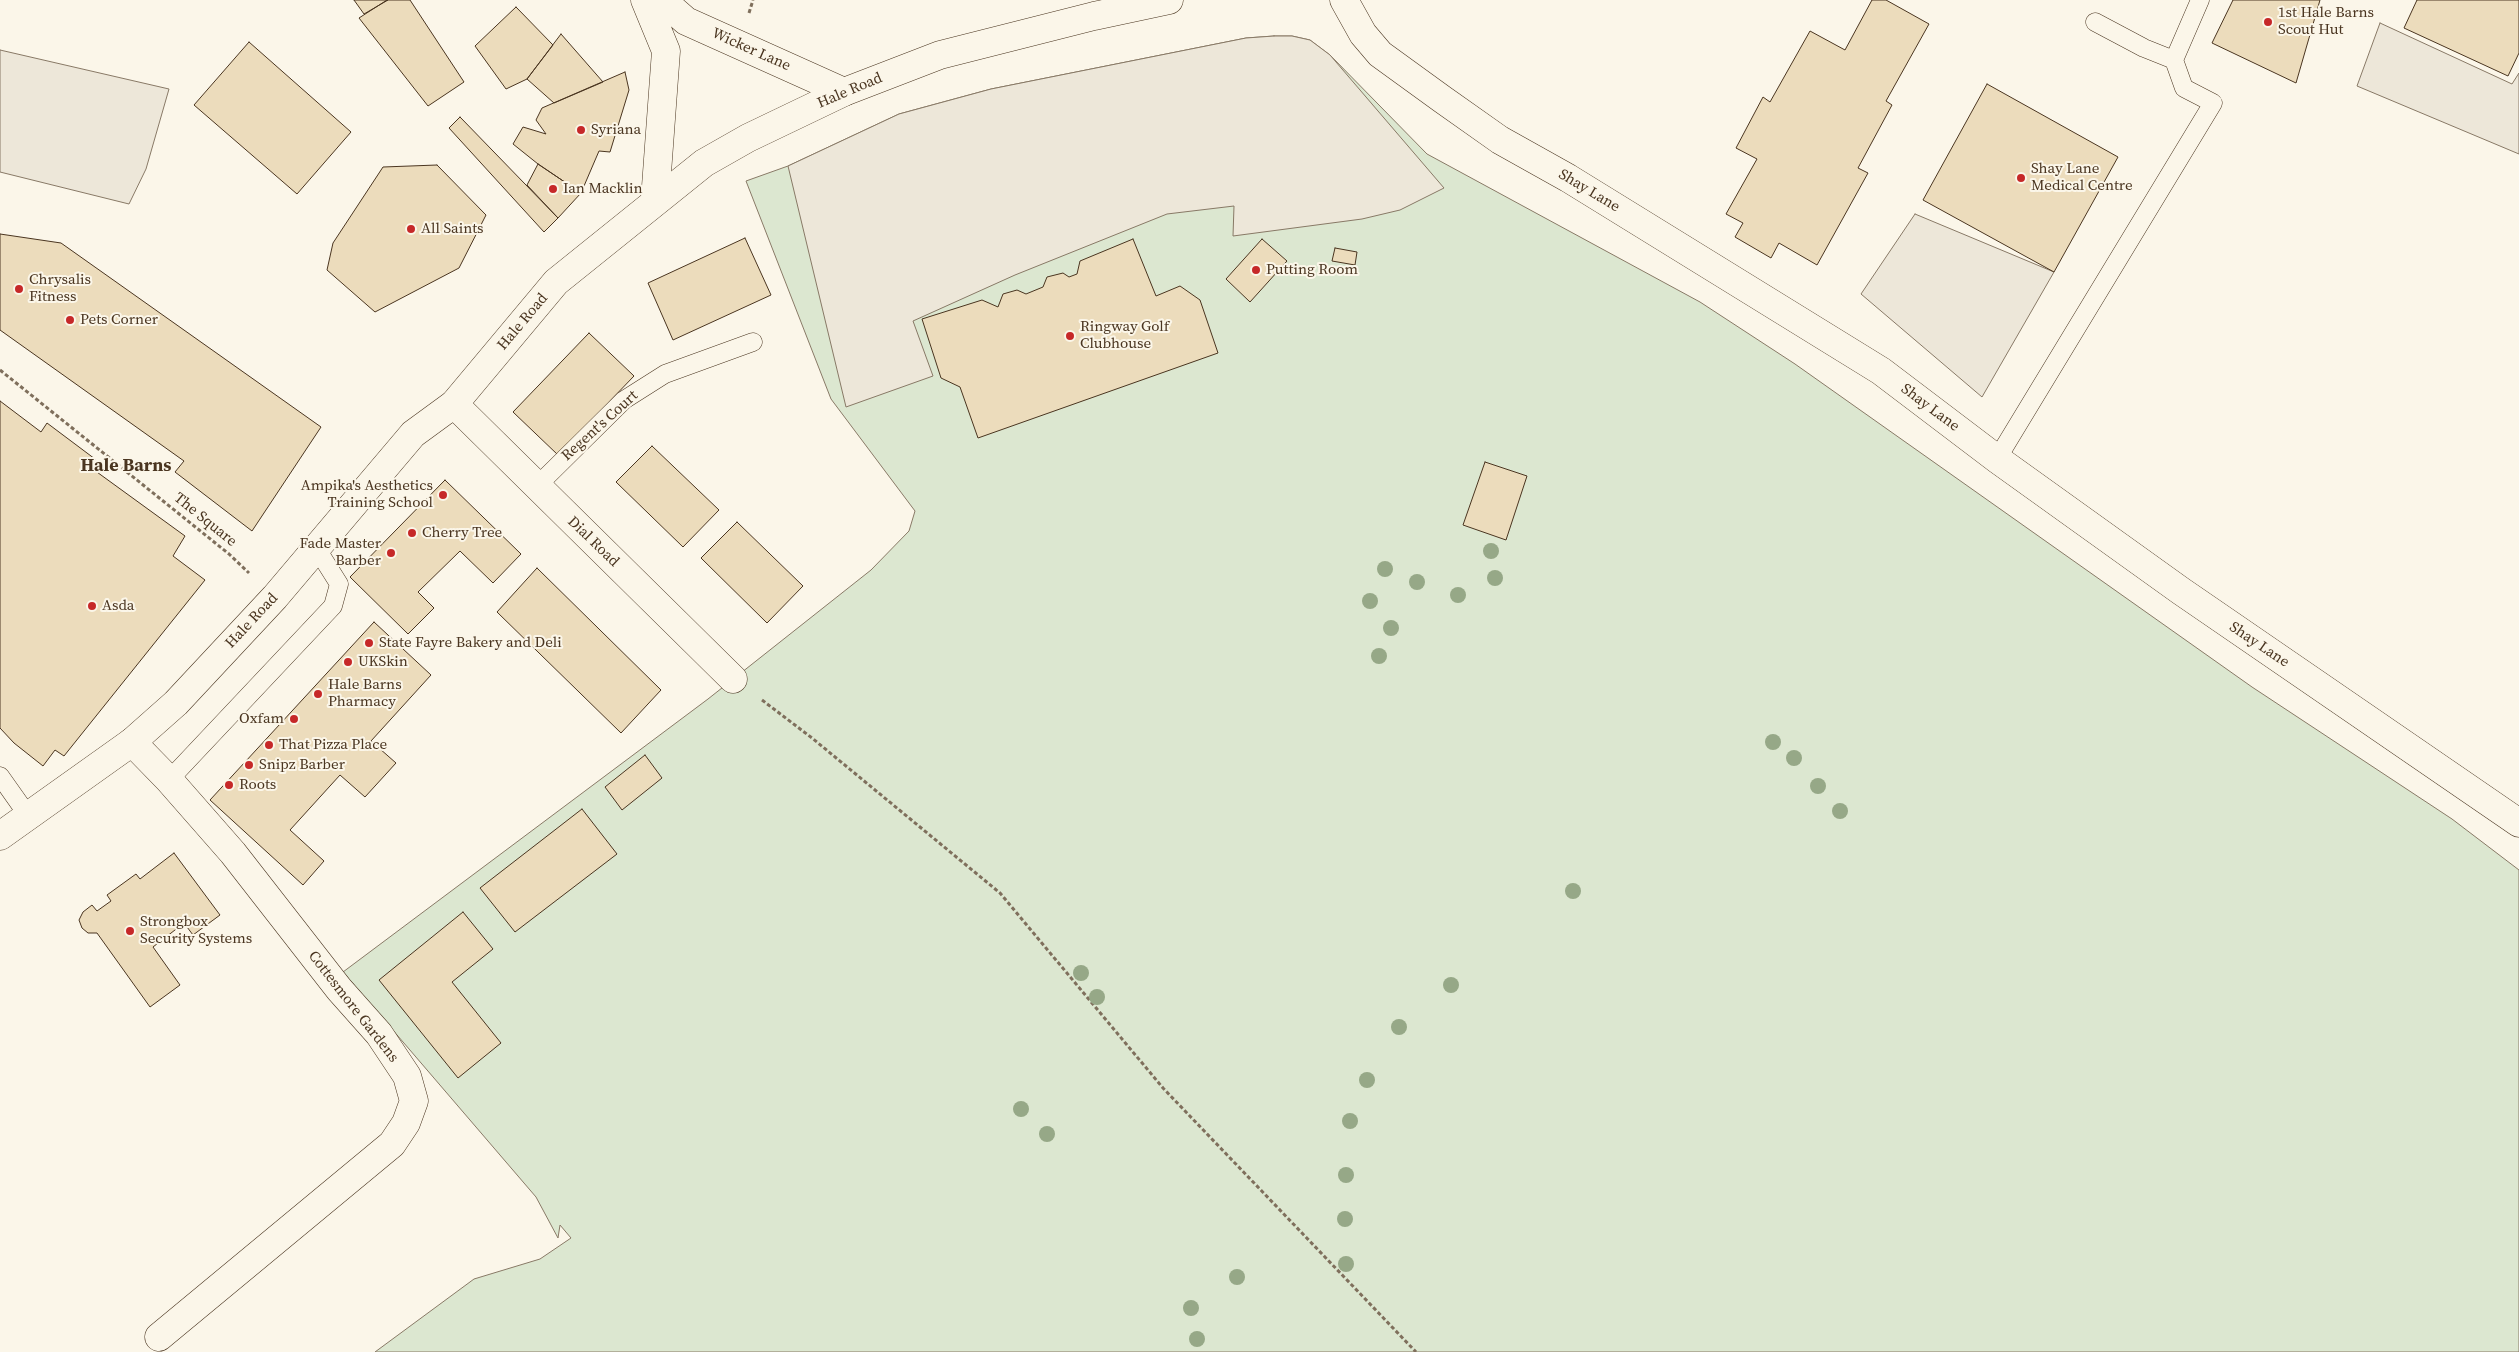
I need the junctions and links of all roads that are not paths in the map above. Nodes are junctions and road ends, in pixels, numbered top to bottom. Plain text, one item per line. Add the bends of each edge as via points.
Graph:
1 (645, 0) edge
2 (662, 0) edge
3 (1169, 0) edge
4 (1344, 0) edge
5 (2200, 0) edge
6 (2095, 22) dead end
7 (2174, 60) junction
8 (844, 92) junction
9 (655, 200) junction
10 (753, 342) dead end
11 (454, 404) junction
12 (1997, 459) junction
13 (537, 486) junction
14 (317, 549) junction
15 (733, 679) road end
16 (132, 742) junction
17 (0, 776) edge
18 (170, 780) junction
19 (29, 817) junction
20 (2519, 823) edge
21 (0, 836) edge
22 (159, 1337) dead end

1 - 9 street via 666,51
2 - 8 street, Wicker Lane via 686,21
3 - 8 street, Hale Road via 940,55
4 - 12 street, Shay Lane via 1363,34 1380,54 1500,140 1594,194 1881,371
5 - 7 lane
6 - 7 lane
7 - 12 lane via 2184,88 2213,103
8 - 9 street, Hale Road via 711,158
9 - 11 street, Hale Road via 556,282
10 - 13 lane, Regent's Court via 665,374 624,400
11 - 13 street, Dial Road
11 - 14 street, Hale Road via 413,434
12 - 20 street, Shay Lane via 2181,591
13 - 15 street, Dial Road
14 - 16 street, Hale Road via 176,703
14 - 18 lane via 339,584 333,606
16 - 18 street, Cottesmore Gardens
16 - 19 street, Hale Road
17 - 19 lane
18 - 22 street, Cottesmore Gardens via 379,1034 407,1076 414,1101 406,1123 392,1144
19 - 21 street, Hale Road

